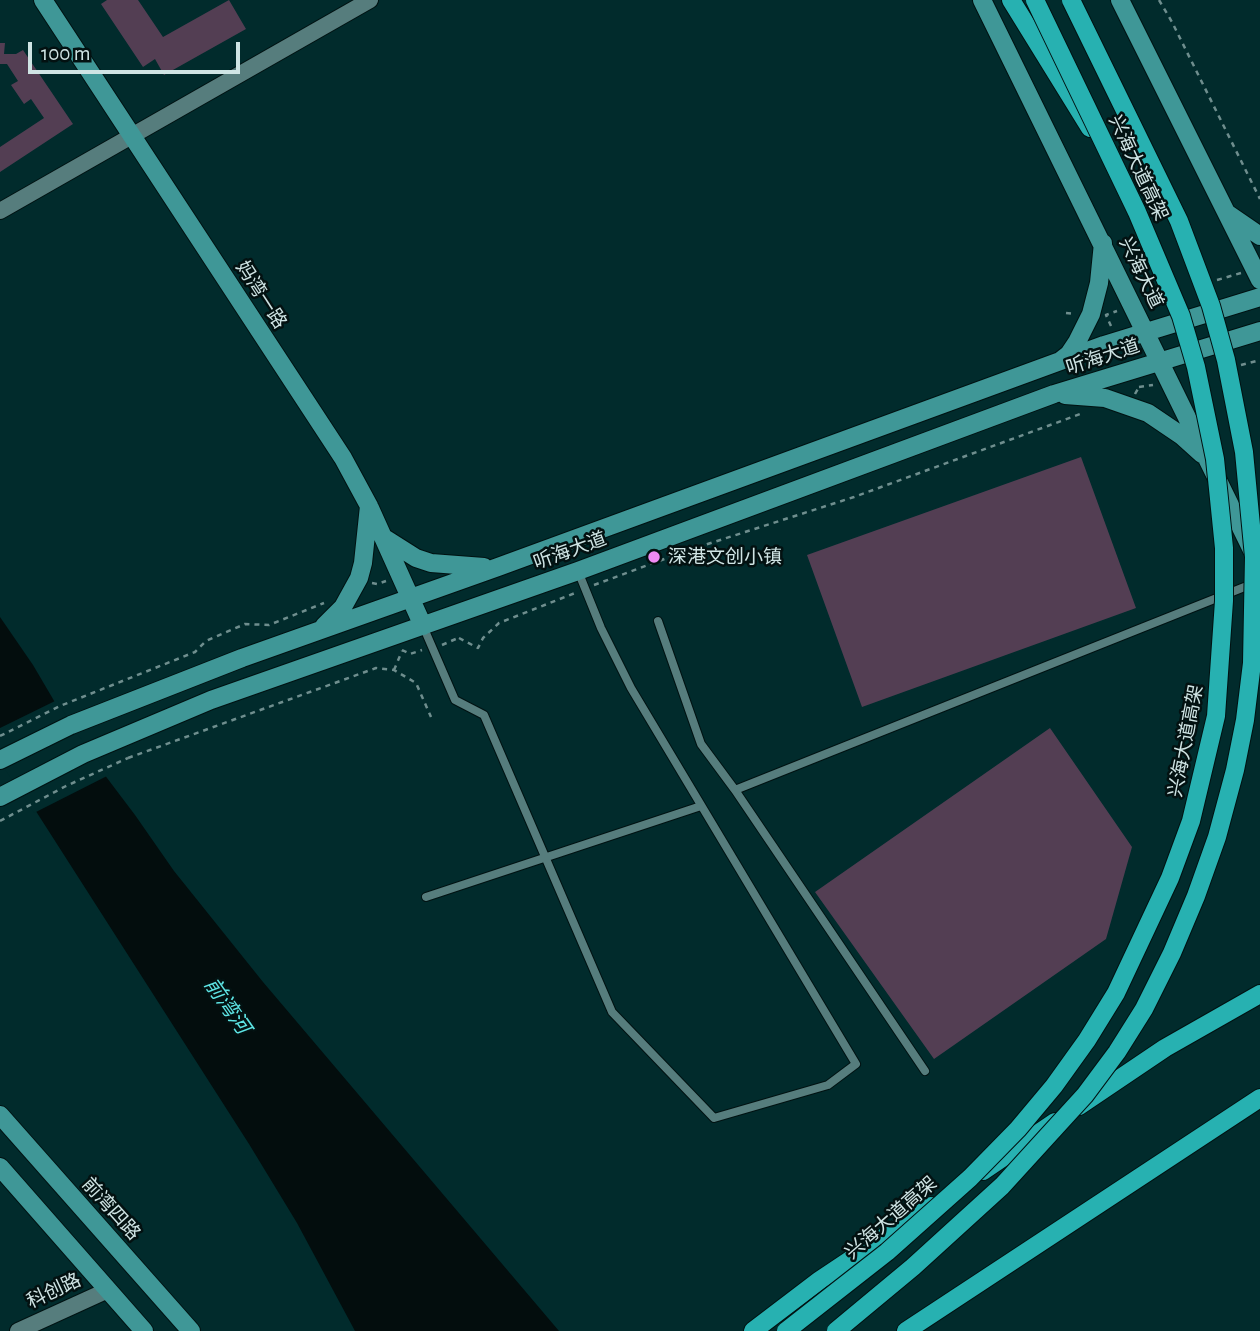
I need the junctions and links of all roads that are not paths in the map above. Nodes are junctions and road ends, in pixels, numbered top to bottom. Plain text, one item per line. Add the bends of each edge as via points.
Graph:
1 (43, 0) edge
2 (370, 0) edge
3 (982, 0) edge
4 (1011, 0) edge
5 (1035, 0) edge
6 (1071, 0) edge
7 (1120, 0) edge
8 (131, 136) junction
9 (0, 211) edge
10 (1137, 212) junction
11 (1226, 212) junction
12 (1260, 236) edge
13 (1103, 243) junction
14 (1260, 280) edge
15 (1260, 297) edge
16 (1260, 331) edge
17 (1147, 332) junction
18 (1161, 361) junction
19 (1055, 364) junction
20 (1055, 394) junction
21 (1210, 462) junction
22 (369, 506) junction
23 (384, 537) junction
24 (1260, 565) edge
25 (498, 567) junction
26 (578, 571) junction
27 (1260, 580) edge
28 (411, 597) junction
29 (659, 621) dead end
30 (423, 626) junction
31 (317, 631) junction
32 (0, 760) edge
33 (735, 790) junction
34 (0, 797) edge
35 (701, 806) junction
36 (545, 858) junction
37 (426, 897) dead end
38 (1260, 994) edge
39 (925, 1071) dead end
40 (1260, 1098) edge
41 (0, 1115) edge
42 (0, 1167) edge
43 (108, 1290) junction
44 (18, 1331) edge
45 (144, 1331) edge
46 (191, 1331) edge
47 (753, 1331) edge
48 (786, 1331) edge
49 (836, 1331) edge
50 (906, 1331) edge

1 - 8 main road, 妈湾一路
2 - 8 street
3 - 13 main road, 兴海大道
4 - 10 main road, bridge
5 - 10 main road, 兴海大道高架, bridge
6 - 49 main road, 兴海大道高架, bridge via 1179,221 1226,360 1244,452 1254,557 1245,720 1217,837 1196,896 1144,1009 1117,1052 1085,1095 1002,1186
7 - 11 main road
8 - 9 street
8 - 22 main road, 妈湾一路 via 343,458
10 - 48 main road, 兴海大道高架, bridge via 1181,316 1196,367 1221,500 1224,601 1216,716 1191,821 1170,878 1116,993 1054,1086 1018,1129 932,1213
11 - 12 main road
11 - 14 main road
13 - 17 main road, 兴海大道
13 - 19 main road via 1088,323 1069,354
15 - 17 main road, 听海大道
16 - 18 main road, 听海大道
17 - 18 main road, 兴海大道
17 - 19 main road, 听海大道
18 - 20 main road, 听海大道
18 - 21 main road, 兴海大道
19 - 25 main road, 听海大道
20 - 21 main road via 1105,398 1139,409 1164,422
20 - 26 main road, 听海大道
21 - 24 main road, 兴海大道
22 - 23 main road, 妈湾一路
22 - 31 main road via 359,578 343,607
23 - 25 main road via 431,563
23 - 28 main road, 妈湾一路
25 - 28 main road, 听海大道
26 - 30 main road, 听海大道
26 - 35 lane via 631,688
27 - 33 lane
28 - 30 main road, 妈湾一路
28 - 31 main road, 听海大道
29 - 33 lane via 701,744
30 - 34 main road, 听海大道 via 211,700 72,760
30 - 36 lane via 455,700 484,715
31 - 32 main road, 听海大道 via 107,710
33 - 39 lane
35 - 36 lane
35 - 36 lane via 856,1064 828,1085 714,1118 612,1012
36 - 37 lane
38 - 47 main road via 1165,1048 820,1280
40 - 50 main road
41 - 46 main road, 前湾四路
42 - 43 main road
43 - 44 street, 科创路
43 - 45 main road

